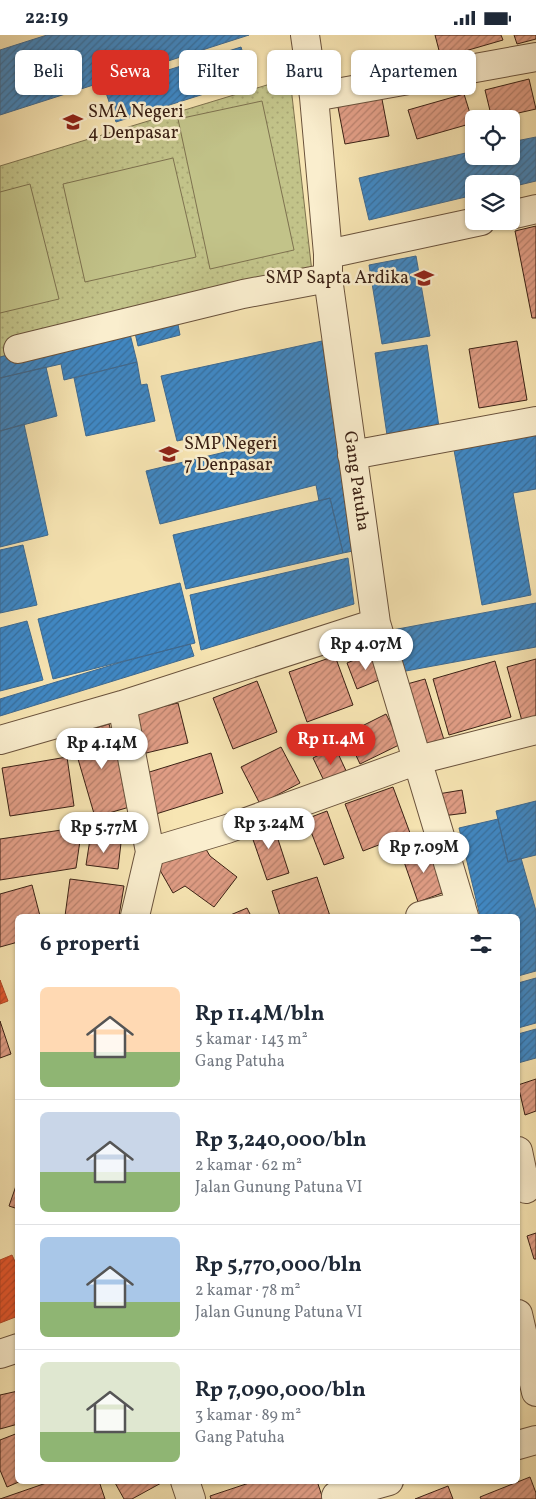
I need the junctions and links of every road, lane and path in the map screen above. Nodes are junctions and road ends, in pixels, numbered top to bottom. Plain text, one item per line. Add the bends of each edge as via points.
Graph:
1 (305, 35) edge
2 (536, 57) edge
3 (314, 97) junction
4 (536, 209) edge
5 (520, 213) edge
6 (465, 226) edge
7 (328, 266) junction
8 (18, 349) dead end
9 (536, 421) edge
10 (352, 455) junction
11 (376, 623) junction
12 (122, 705) junction
13 (536, 730) edge
14 (0, 740) edge
15 (418, 760) junction
16 (150, 852) junction
17 (462, 911) edge
18 (135, 914) edge
19 (437, 914) edge
20 (520, 1159) edge
21 (527, 1189) edge
22 (520, 1323) edge
23 (15, 1349) edge
24 (0, 1354) edge
25 (536, 1392) edge
26 (536, 1440) edge
27 (520, 1444) edge
28 (186, 1484) edge
29 (374, 1484) edge
30 (335, 1492) edge
31 (191, 1499) edge

1 - 3 street, Gang Patuha
2 - 3 street
3 - 7 street, Gang Patuha
4 - 5 street
6 - 7 street
7 - 8 street via 243,294
7 - 10 street, Gang Patuha
9 - 10 street
10 - 11 street, Gang Patuha
11 - 12 street
11 - 15 street, Gang Patuha
12 - 14 street
12 - 16 street
13 - 15 street
15 - 16 street via 227,829
15 - 17 street, Gang Patuha
16 - 18 street
17 - 19 street
20 - 21 street
22 - 25 street
23 - 24 street
26 - 27 street
28 - 31 street
29 - 30 street

